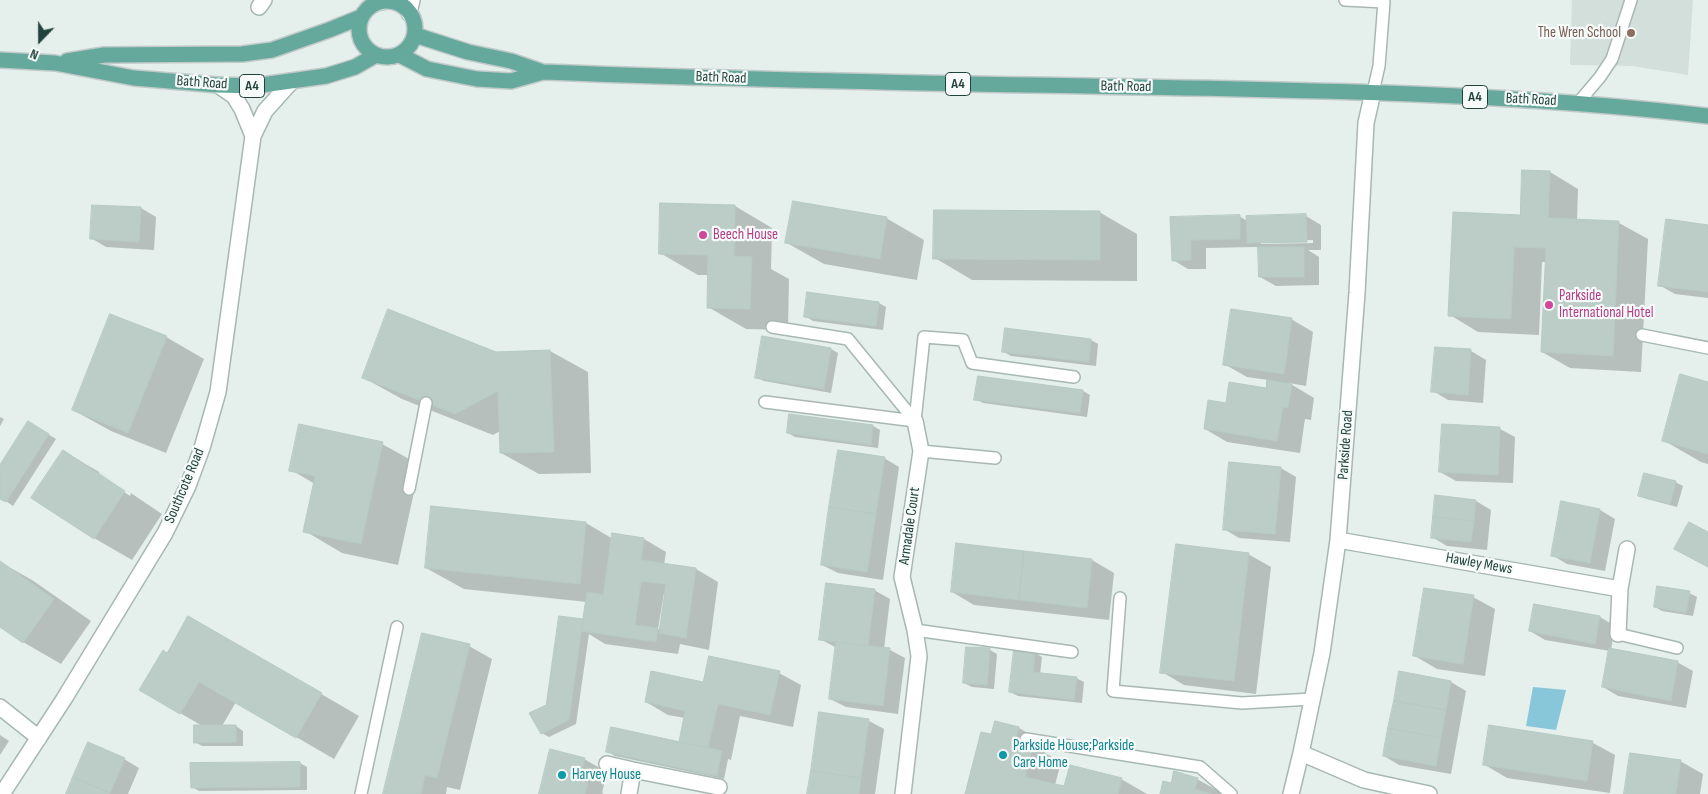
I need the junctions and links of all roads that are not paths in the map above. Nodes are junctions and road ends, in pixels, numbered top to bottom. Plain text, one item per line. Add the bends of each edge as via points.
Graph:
1 (1345, 0) edge
2 (1631, 0) edge
3 (382, 1) edge
4 (411, 6) edge
5 (361, 17) junction
6 (415, 35) junction
7 (376, 55) junction
8 (400, 55) junction
9 (0, 60) edge
10 (55, 63) junction
11 (543, 72) junction
12 (292, 81) junction
13 (218, 86) junction
14 (1373, 92) junction
15 (1578, 103) junction
16 (1708, 116) edge
17 (253, 136) junction
18 (772, 328) dead end
19 (1642, 335) dead end
20 (1708, 348) edge
21 (1074, 377) dead end
22 (765, 402) dead end
23 (426, 403) dead end
24 (916, 421) junction
25 (921, 450) junction
26 (995, 458) dead end
27 (409, 489) dead end
28 (1338, 540) junction
29 (1627, 549) dead end
30 (1620, 589) junction
31 (1120, 598) dead end
32 (397, 627) dead end
33 (915, 630) junction
34 (1618, 634) joint
35 (1677, 648) dead end
36 (1072, 652) dead end
37 (1312, 699) junction
38 (0, 707) edge
39 (39, 738) junction
40 (1026, 739) dead end
41 (1301, 753) junction
42 (607, 764) dead end
43 (634, 770) junction
44 (719, 787) dead end
45 (2, 794) edge
46 (361, 794) edge
47 (629, 794) edge
48 (903, 794) edge
49 (1230, 794) edge
50 (1290, 794) edge
51 (1429, 794) edge

1 - 14 lane via 1384,2 1379,66
2 - 15 lane via 1612,59
3 - 4 main road
3 - 5 main road
4 - 6 main road
5 - 7 main road via 360,38
5 - 10 main road, Bath Road / A4 via 272,50 242,54 104,55
6 - 8 main road
6 - 11 main road, Bath Road / A4
7 - 8 main road
7 - 12 main road, Bath Road / A4 via 355,67 326,76
8 - 11 main road, Bath Road / A4 via 427,68 477,79 511,81
9 - 10 main road, Bath Road / A4
10 - 13 main road, Bath Road / A4 via 123,76
11 - 14 main road, Bath Road / A4 via 872,83
12 - 13 main road, Bath Road / A4
12 - 17 street, Southcote Road via 265,111
13 - 17 street, Southcote Road via 234,96
14 - 15 main road, Bath Road / A4
14 - 28 street, Parkside Road via 1366,123
15 - 16 main road, Bath Road / A4
17 - 39 street, Southcote Road via 218,392 202,448 165,533
18 - 24 lane via 848,339
19 - 20 lane
21 - 24 lane via 972,363 963,340 924,337
22 - 24 lane
23 - 27 lane
24 - 25 street, Armadale Court
25 - 26 lane
25 - 33 street, Armadale Court via 902,577
28 - 30 street, Hawley Mews
28 - 37 street, Parkside Road
29 - 30 street
30 - 34 street
31 - 37 lane via 1113,691 1242,703
32 - 46 lane
33 - 36 lane
33 - 48 street, Armadale Court via 919,656
34 - 35 lane
37 - 41 street, Parkside Road
38 - 39 street
39 - 45 street, Southcote Road
40 - 49 lane via 1200,767
41 - 50 street, Parkside Road
41 - 51 street via 1364,780
42 - 43 street
43 - 44 street
43 - 47 street

